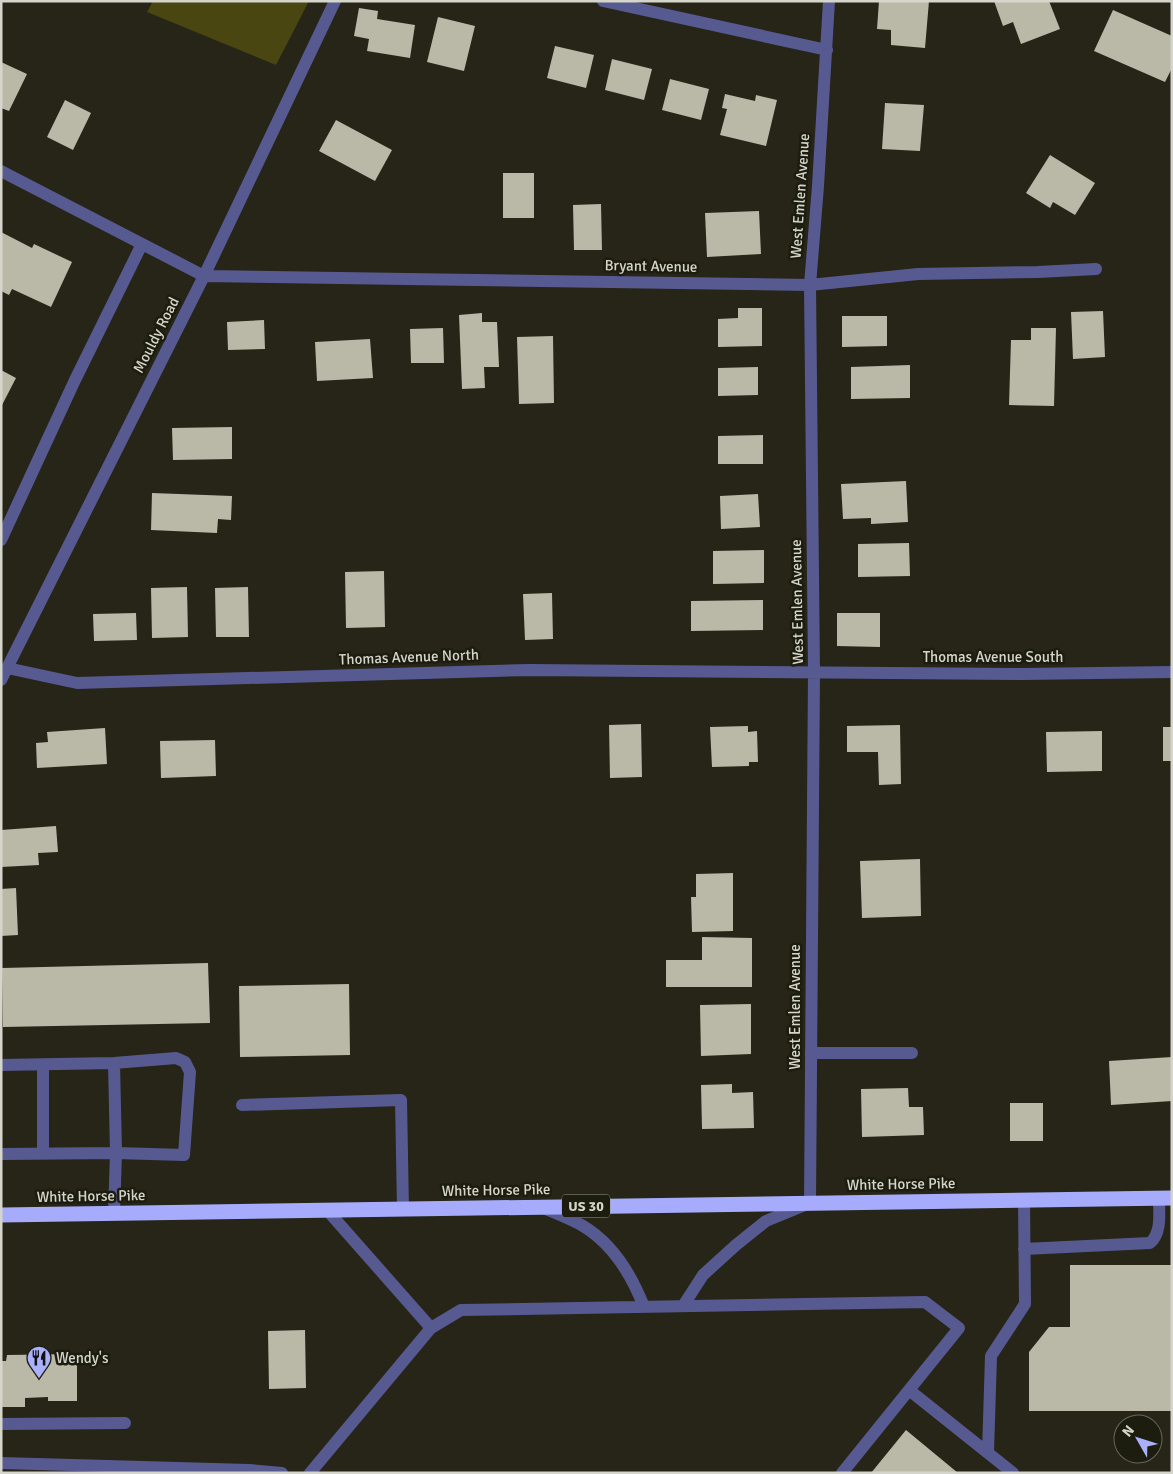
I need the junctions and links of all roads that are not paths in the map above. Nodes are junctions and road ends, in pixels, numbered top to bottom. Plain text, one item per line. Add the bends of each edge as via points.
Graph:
1 (335, 1) edge
2 (603, 1) edge
3 (829, 1) edge
4 (826, 50) junction
5 (1, 171) edge
6 (142, 244) junction
7 (1096, 269) dead end
8 (204, 276) junction
9 (810, 285) junction
10 (1, 540) edge
11 (4, 666) edge
12 (814, 672) junction
13 (1172, 672) edge
14 (1, 680) edge
15 (811, 1053) junction
16 (912, 1053) dead end
17 (114, 1063) junction
18 (1, 1065) edge
19 (43, 1065) junction
20 (242, 1105) dead end
21 (43, 1153) junction
22 (116, 1153) junction
23 (1, 1154) edge
24 (1166, 1198) edge
25 (1024, 1200) junction
26 (810, 1203) junction
27 (542, 1207) junction
28 (403, 1209) junction
29 (327, 1210) junction
30 (1, 1214) edge
31 (114, 1214) junction
32 (1024, 1249) junction
33 (683, 1306) junction
34 (644, 1307) junction
35 (431, 1328) junction
36 (909, 1390) junction
37 (1, 1424) edge
38 (125, 1424) dead end
39 (988, 1452) junction
40 (3, 1466) edge
41 (250, 1472) edge
42 (282, 1473) edge
43 (310, 1473) edge
44 (842, 1473) edge
45 (1013, 1473) edge

1 - 8 street, Mouldy Road
2 - 4 street
3 - 4 street, West Emlen Avenue
4 - 9 street, West Emlen Avenue
5 - 6 street
6 - 8 street
6 - 10 street
7 - 9 street, Bryant Avenue via 918,274
8 - 9 street, Bryant Avenue
8 - 11 street, Mouldy Road
9 - 12 street, West Emlen Avenue
11 - 12 street, Thomas Avenue North via 77,683 529,670
11 - 14 street, Mouldy Road
12 - 13 street, Thomas Avenue South
12 - 15 street, West Emlen Avenue
15 - 16 street
15 - 26 street, West Emlen Avenue
17 - 19 street
17 - 22 street
17 - 22 street via 176,1058 186,1062 190,1072 184,1155
18 - 19 street
19 - 21 street
20 - 28 street via 401,1100
21 - 22 street
21 - 23 street
22 - 31 street
24 - 25 highway, White Horse Pike / US 30
24 - 32 street via 1158,1232 1150,1242
25 - 26 highway, White Horse Pike / US 30
25 - 32 street
26 - 27 highway, White Horse Pike / US 30
26 - 33 street via 766,1221 736,1245 703,1275
27 - 28 highway, White Horse Pike / US 30
27 - 34 street via 584,1227 605,1244 624,1266
28 - 29 highway, White Horse Pike / US 30
29 - 31 highway, White Horse Pike / US 30
29 - 35 street
30 - 31 highway, White Horse Pike / US 30
32 - 39 street via 1025,1304 991,1356
33 - 34 street
33 - 36 street via 925,1302 959,1328
34 - 35 street via 461,1310
35 - 43 street
36 - 39 street
36 - 44 street
37 - 38 street
39 - 45 street
40 - 41 street
41 - 42 street

